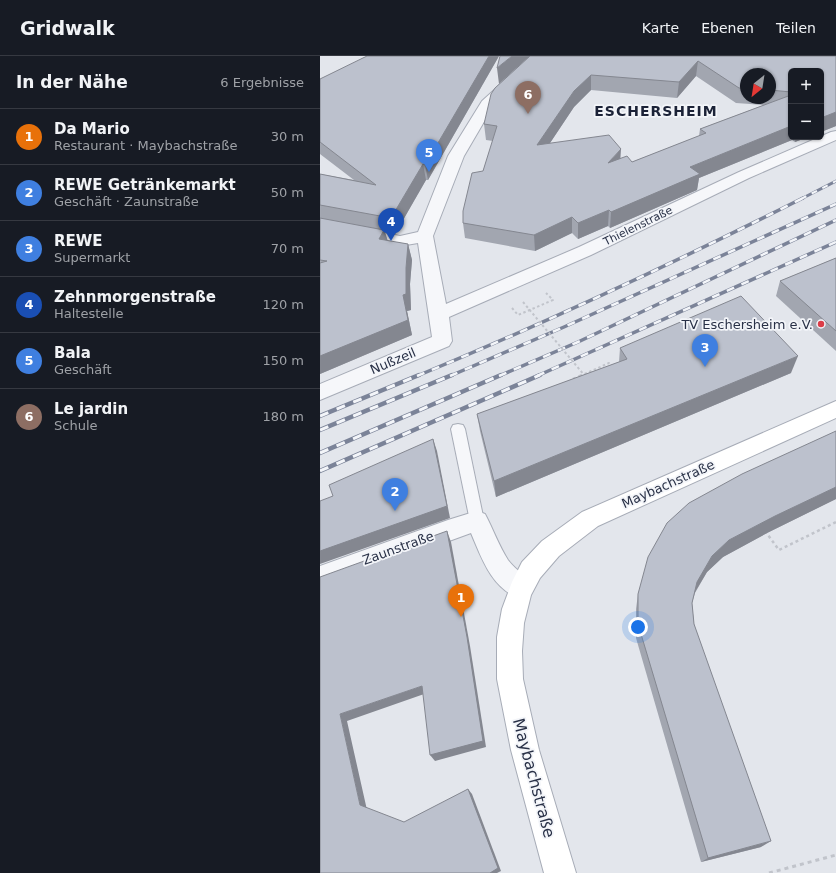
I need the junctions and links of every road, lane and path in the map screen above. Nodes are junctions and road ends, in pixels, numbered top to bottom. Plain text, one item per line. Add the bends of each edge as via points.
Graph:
1 (540, 56) edge
2 (836, 135) edge
3 (320, 226) edge
4 (425, 236) junction
5 (540, 294) dead end
6 (528, 299) dead end
7 (439, 314) junction
8 (518, 315) dead end
9 (613, 368) edge
10 (587, 378) edge
11 (568, 381) edge
12 (320, 392) edge
13 (836, 409) edge
14 (458, 430) dead end
15 (477, 521) junction
16 (836, 522) edge
17 (762, 527) edge
18 (320, 577) edge
19 (521, 588) junction
20 (836, 855) edge
21 (560, 873) edge
22 (769, 873) edge

1 - 4 street via 489,101 456,156
2 - 7 street, Thielenstraße via 744,175 585,251
3 - 4 street via 400,241
4 - 7 street
5 - 8 path via 545,292 553,300
6 - 10 path, bridge via 522,302
7 - 12 street, Nußzeil via 442,341
9 - 11 path via 609,363
13 - 19 street, Maybachstraße via 590,519 557,542 531,570
14 - 15 lane
15 - 18 street, Zaunstraße
15 - 19 street via 504,574
16 - 17 path via 779,550
19 - 21 street, Maybachstraße via 512,616 509,643 510,680 529,768
20 - 22 path

